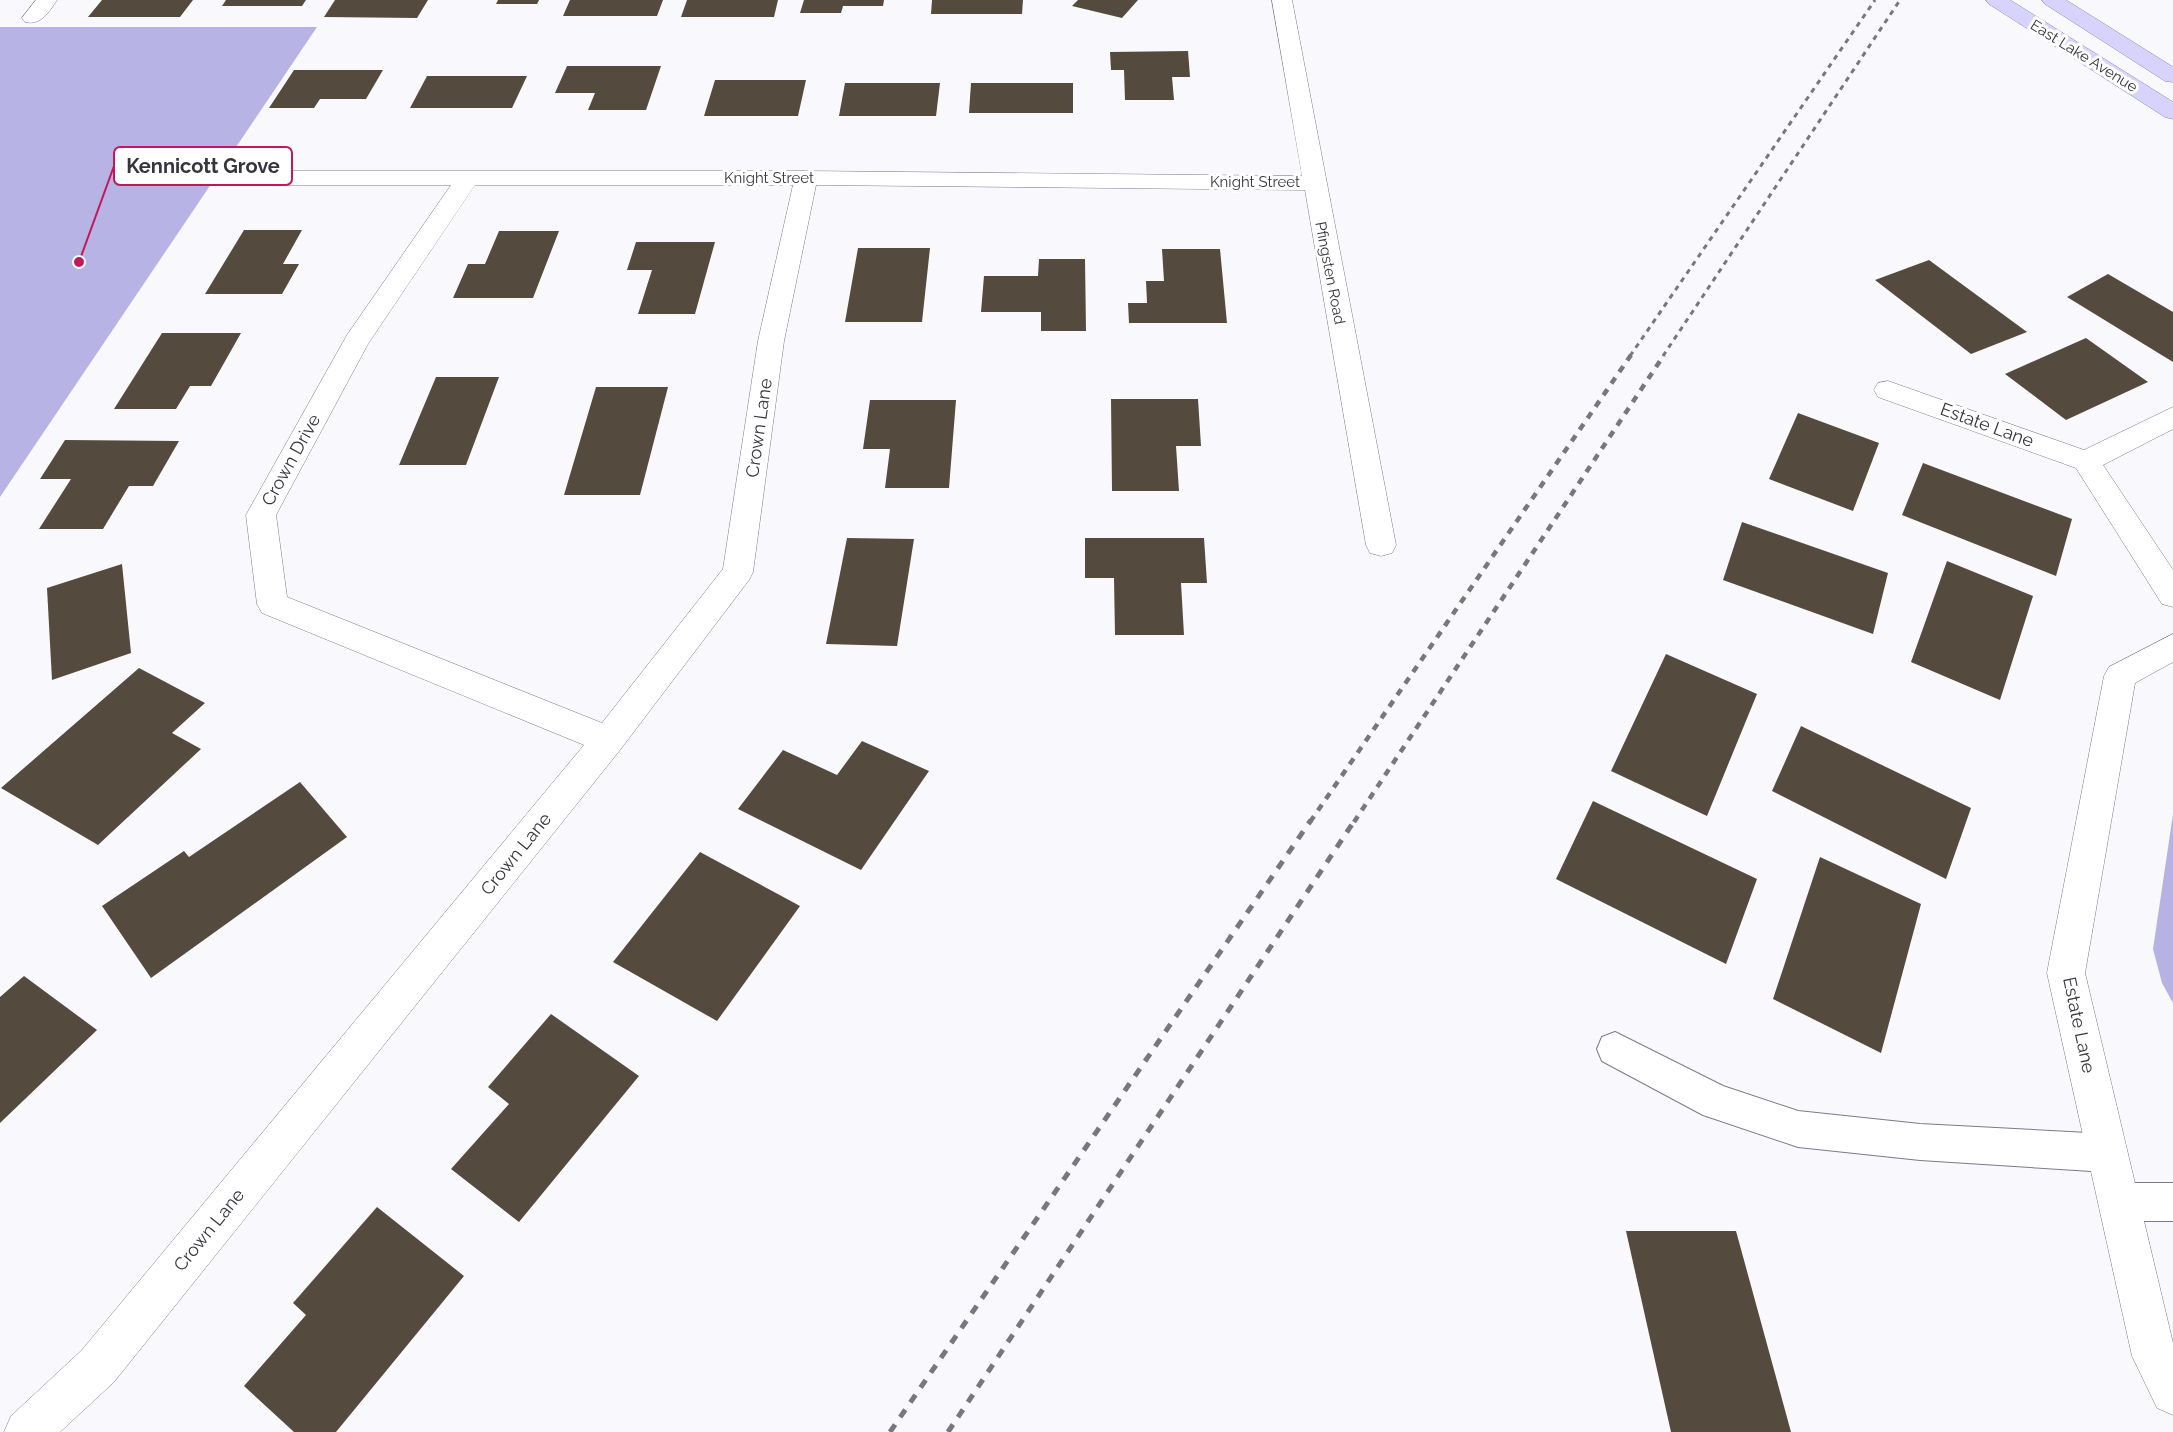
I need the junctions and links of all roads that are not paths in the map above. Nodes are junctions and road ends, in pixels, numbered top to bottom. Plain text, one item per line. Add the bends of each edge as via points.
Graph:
1 (47, 0) edge
2 (1282, 0) edge
3 (1995, 0) edge
4 (2052, 0) edge
5 (32, 18) dead end
6 (2173, 76) edge
7 (2173, 112) edge
8 (224, 178) dead end
9 (468, 178) junction
10 (806, 178) junction
11 (1314, 183) junction
12 (1888, 390) dead end
13 (2173, 417) edge
14 (2086, 461) junction
15 (1381, 545) dead end
16 (2173, 595) edge
17 (2173, 647) edge
18 (608, 740) junction
19 (1615, 1049) dead end
20 (2107, 1154) junction
21 (2118, 1202) junction
22 (2173, 1202) edge
23 (2173, 1392) edge
24 (27, 1432) edge

1 - 5 street
2 - 11 street, Pfingsten Road
3 - 7 main road, East Lake Avenue
4 - 6 main road, East Lake Avenue
8 - 9 street, Knight Street
9 - 10 street, Knight Street
9 - 18 street, Crown Drive via 356,341 261,515 273,604
10 - 11 street, Knight Street
10 - 18 street, Crown Lane via 771,341 738,572
11 - 15 street, Pfingsten Road
12 - 14 street, Estate Lane
13 - 14 street
14 - 16 street
17 - 20 street, Estate Lane via 2120,676 2066,973
18 - 24 street, Crown Lane via 98,1366
19 - 20 lane via 1716,1102 1798,1129 1920,1142
20 - 21 street, Estate Lane
21 - 22 lane
21 - 23 street, Estate Lane via 2154,1356

